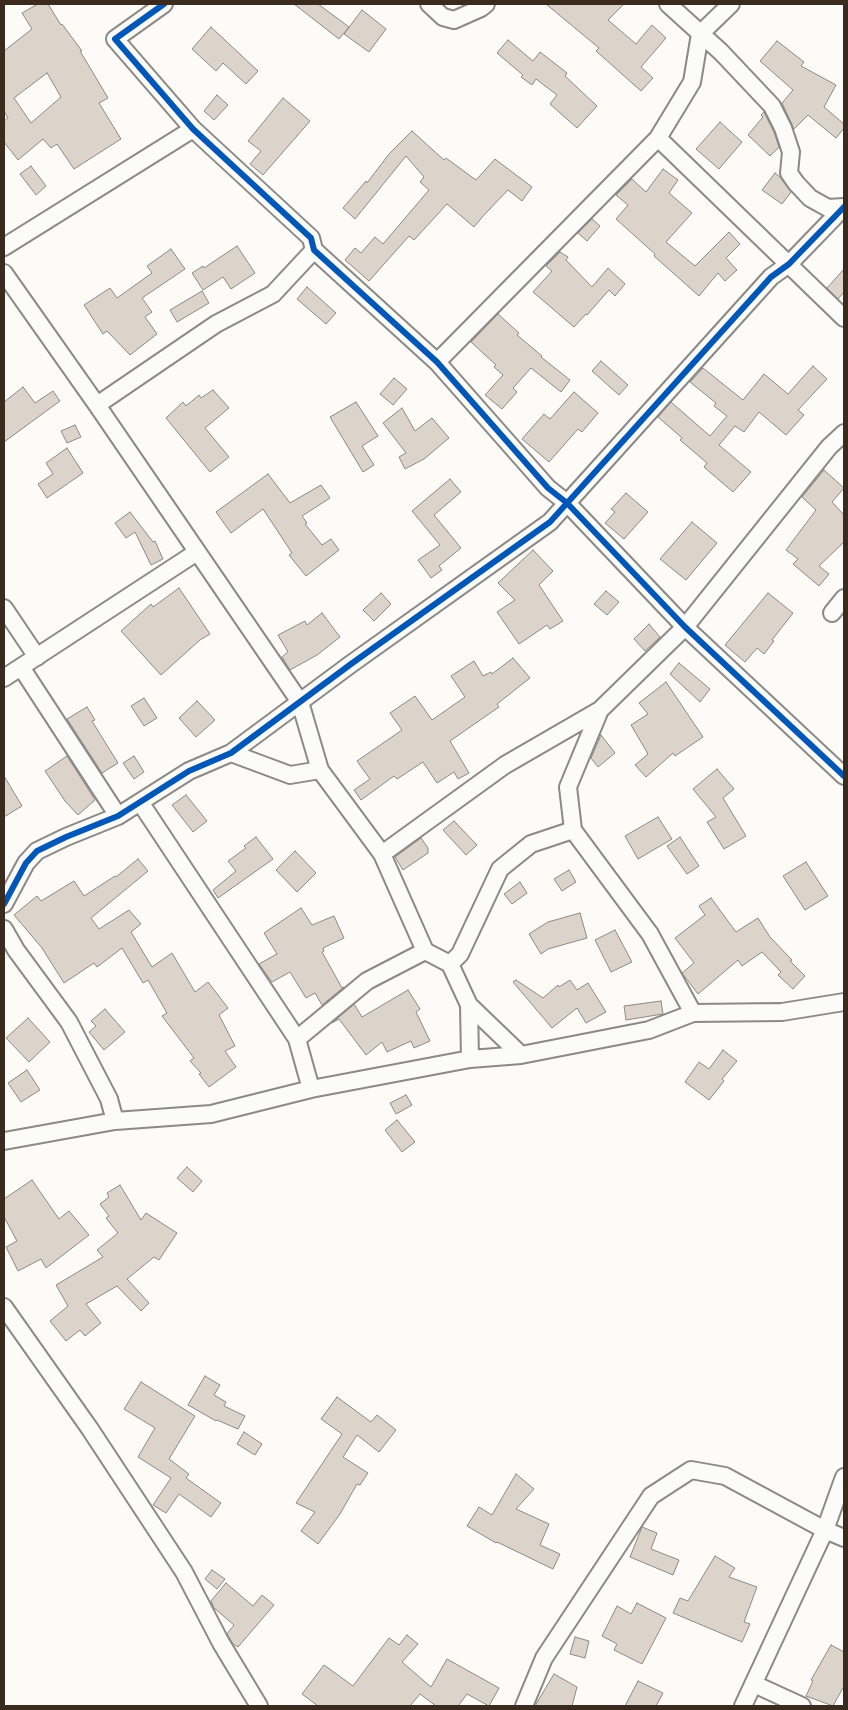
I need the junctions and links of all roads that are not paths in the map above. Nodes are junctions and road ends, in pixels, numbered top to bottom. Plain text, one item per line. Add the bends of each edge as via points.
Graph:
1 (164, 4) edge
2 (429, 4) edge
3 (486, 4) edge
4 (668, 4) edge
5 (731, 4) edge
6 (700, 34) junction
7 (193, 128) junction
8 (658, 138) junction
9 (844, 207) edge
10 (4, 247) edge
11 (314, 250) junction
12 (789, 264) junction
13 (4, 273) edge
14 (844, 318) edge
15 (437, 362) junction
16 (97, 405) junction
17 (844, 433) edge
18 (566, 503) junction
19 (198, 552) junction
20 (844, 598) edge
21 (4, 608) edge
22 (832, 613) dead end
23 (685, 627) junction
24 (37, 657) junction
25 (21, 667) junction
26 (4, 678) edge
27 (300, 702) junction
28 (600, 710) junction
29 (231, 753) junction
30 (841, 766) edge
31 (320, 770) junction
32 (140, 802) junction
33 (118, 816) junction
34 (573, 830) junction
35 (382, 854) junction
36 (4, 904) edge
37 (4, 929) edge
38 (425, 951) junction
39 (450, 964) junction
40 (844, 1002) edge
41 (469, 1005) junction
42 (693, 1013) junction
43 (297, 1040) junction
44 (521, 1055) junction
45 (470, 1059) junction
46 (311, 1089) junction
47 (115, 1121) junction
48 (4, 1141) edge
49 (4, 1307) edge
50 (844, 1477) edge
51 (825, 1530) junction
52 (844, 1538) edge
53 (754, 1684) junction
54 (260, 1706) edge
55 (524, 1706) edge
56 (743, 1706) edge
57 (802, 1706) edge

1 - 7 street via 115,39
2 - 3 street via 443,17 454,20
4 - 6 street
5 - 6 street
6 - 8 street via 692,82
6 - 9 street via 772,106 791,152 789,173 796,183 810,198 828,208
7 - 10 street
7 - 11 street via 311,238
8 - 12 street
8 - 15 street
9 - 12 street
11 - 15 street
11 - 16 street via 273,294 216,324
12 - 14 street
12 - 18 street via 772,277
13 - 16 street
15 - 18 street via 548,488
16 - 19 street
17 - 23 street via 829,447
18 - 23 street
18 - 27 street via 550,522
19 - 24 street
19 - 27 street
20 - 22 street
21 - 24 street
23 - 28 street
23 - 30 street
24 - 25 street
25 - 26 street
25 - 33 street
27 - 29 street
27 - 31 street
28 - 34 street via 568,787
28 - 35 street via 505,765
29 - 31 street via 290,775
29 - 32 street via 189,770
31 - 35 street
32 - 33 street
32 - 43 street
33 - 36 street via 37,851 26,863
34 - 39 street via 531,844 500,869 460,954
34 - 42 street via 650,934
35 - 38 street
37 - 47 street via 69,1022 109,1099
38 - 39 street
38 - 43 street via 367,981
39 - 41 street
40 - 42 street via 782,1012
41 - 44 street
41 - 45 street
42 - 44 street via 649,1030
43 - 46 street
44 - 45 street
45 - 46 street
46 - 47 street via 211,1114
47 - 48 street
49 - 54 street via 90,1429 184,1572 221,1643
50 - 51 street
51 - 52 street
51 - 53 street
51 - 55 street via 725,1476 691,1470 651,1496 544,1658
53 - 56 street
53 - 57 street

